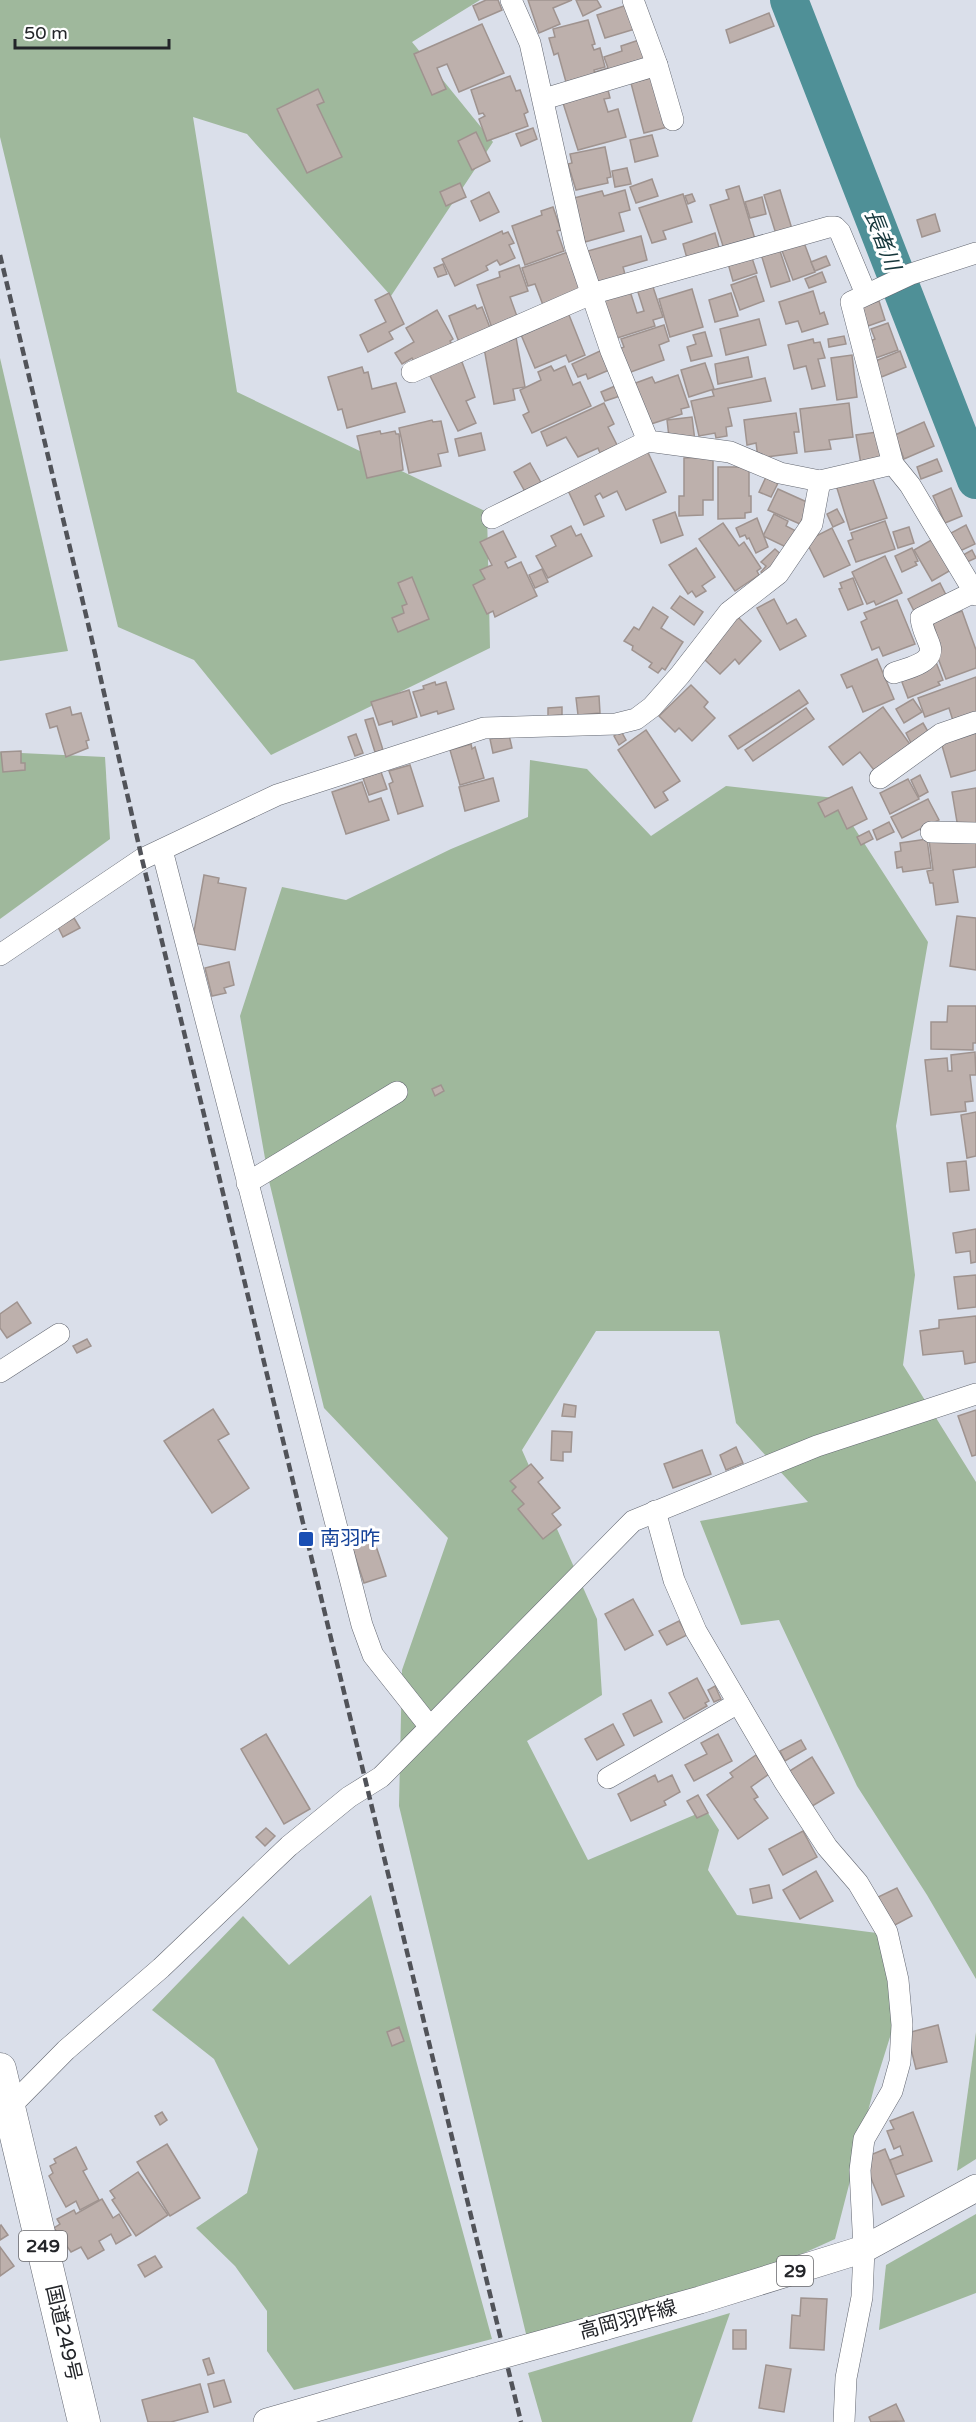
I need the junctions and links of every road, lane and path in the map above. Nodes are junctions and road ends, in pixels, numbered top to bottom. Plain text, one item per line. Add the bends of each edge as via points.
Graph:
1 (511, 0) edge
2 (633, 0) edge
3 (657, 64) junction
4 (544, 99) junction
5 (673, 120) dead end
6 (976, 253) edge
7 (872, 291) junction
8 (591, 294) junction
9 (412, 372) dead end
10 (648, 441) junction
11 (893, 464) junction
12 (820, 481) junction
13 (492, 518) dead end
14 (975, 594) edge
15 (894, 674) dead end
16 (976, 722) edge
17 (880, 778) dead end
18 (931, 832) dead end
19 (976, 833) edge
20 (162, 850) junction
21 (0, 955) edge
22 (397, 1092) dead end
23 (247, 1183) junction
24 (59, 1334) dead end
25 (0, 1372) edge
26 (976, 1394) edge
27 (655, 1511) junction
28 (738, 1703) junction
29 (430, 1727) junction
30 (608, 1778) dead end
31 (0, 2069) edge
32 (5, 2112) edge
33 (976, 2188) edge
34 (864, 2249) junction
35 (84, 2422) edge
36 (267, 2422) edge
37 (844, 2422) edge

1 - 4 street via 530,42
2 - 3 street
3 - 4 street
3 - 5 street
4 - 8 street via 575,245
6 - 7 street
7 - 8 street via 835,227
7 - 11 street via 851,302
8 - 9 street
8 - 10 street
10 - 12 street via 730,452 780,473
10 - 13 street
11 - 12 street
11 - 14 street via 910,485
12 - 20 street via 812,524 778,574 729,612 680,675 636,719 616,724 484,729 277,795
14 - 15 street via 921,618 932,649 930,656
16 - 17 street via 941,734
18 - 19 street
20 - 21 street via 142,859
20 - 23 street
22 - 23 street
23 - 29 street via 362,1625 373,1655
24 - 25 street
26 - 27 street via 817,1446
27 - 28 street via 674,1580 696,1632
27 - 29 street via 633,1521
28 - 30 street
28 - 34 street via 790,1791 827,1847 858,1882 887,1932 898,1980 900,2062 892,2091 864,2139 860,2170
29 - 32 street via 381,1776 289,1846 161,1968 66,2050
31 - 32 highway, 国道249号 / 249
32 - 35 highway, 国道249号 / 249
33 - 34 main road, 高岡羽咋線 / 29
34 - 36 main road, 高岡羽咋線 / 29, bridge via 700,2300
34 - 37 street via 862,2297 846,2378

